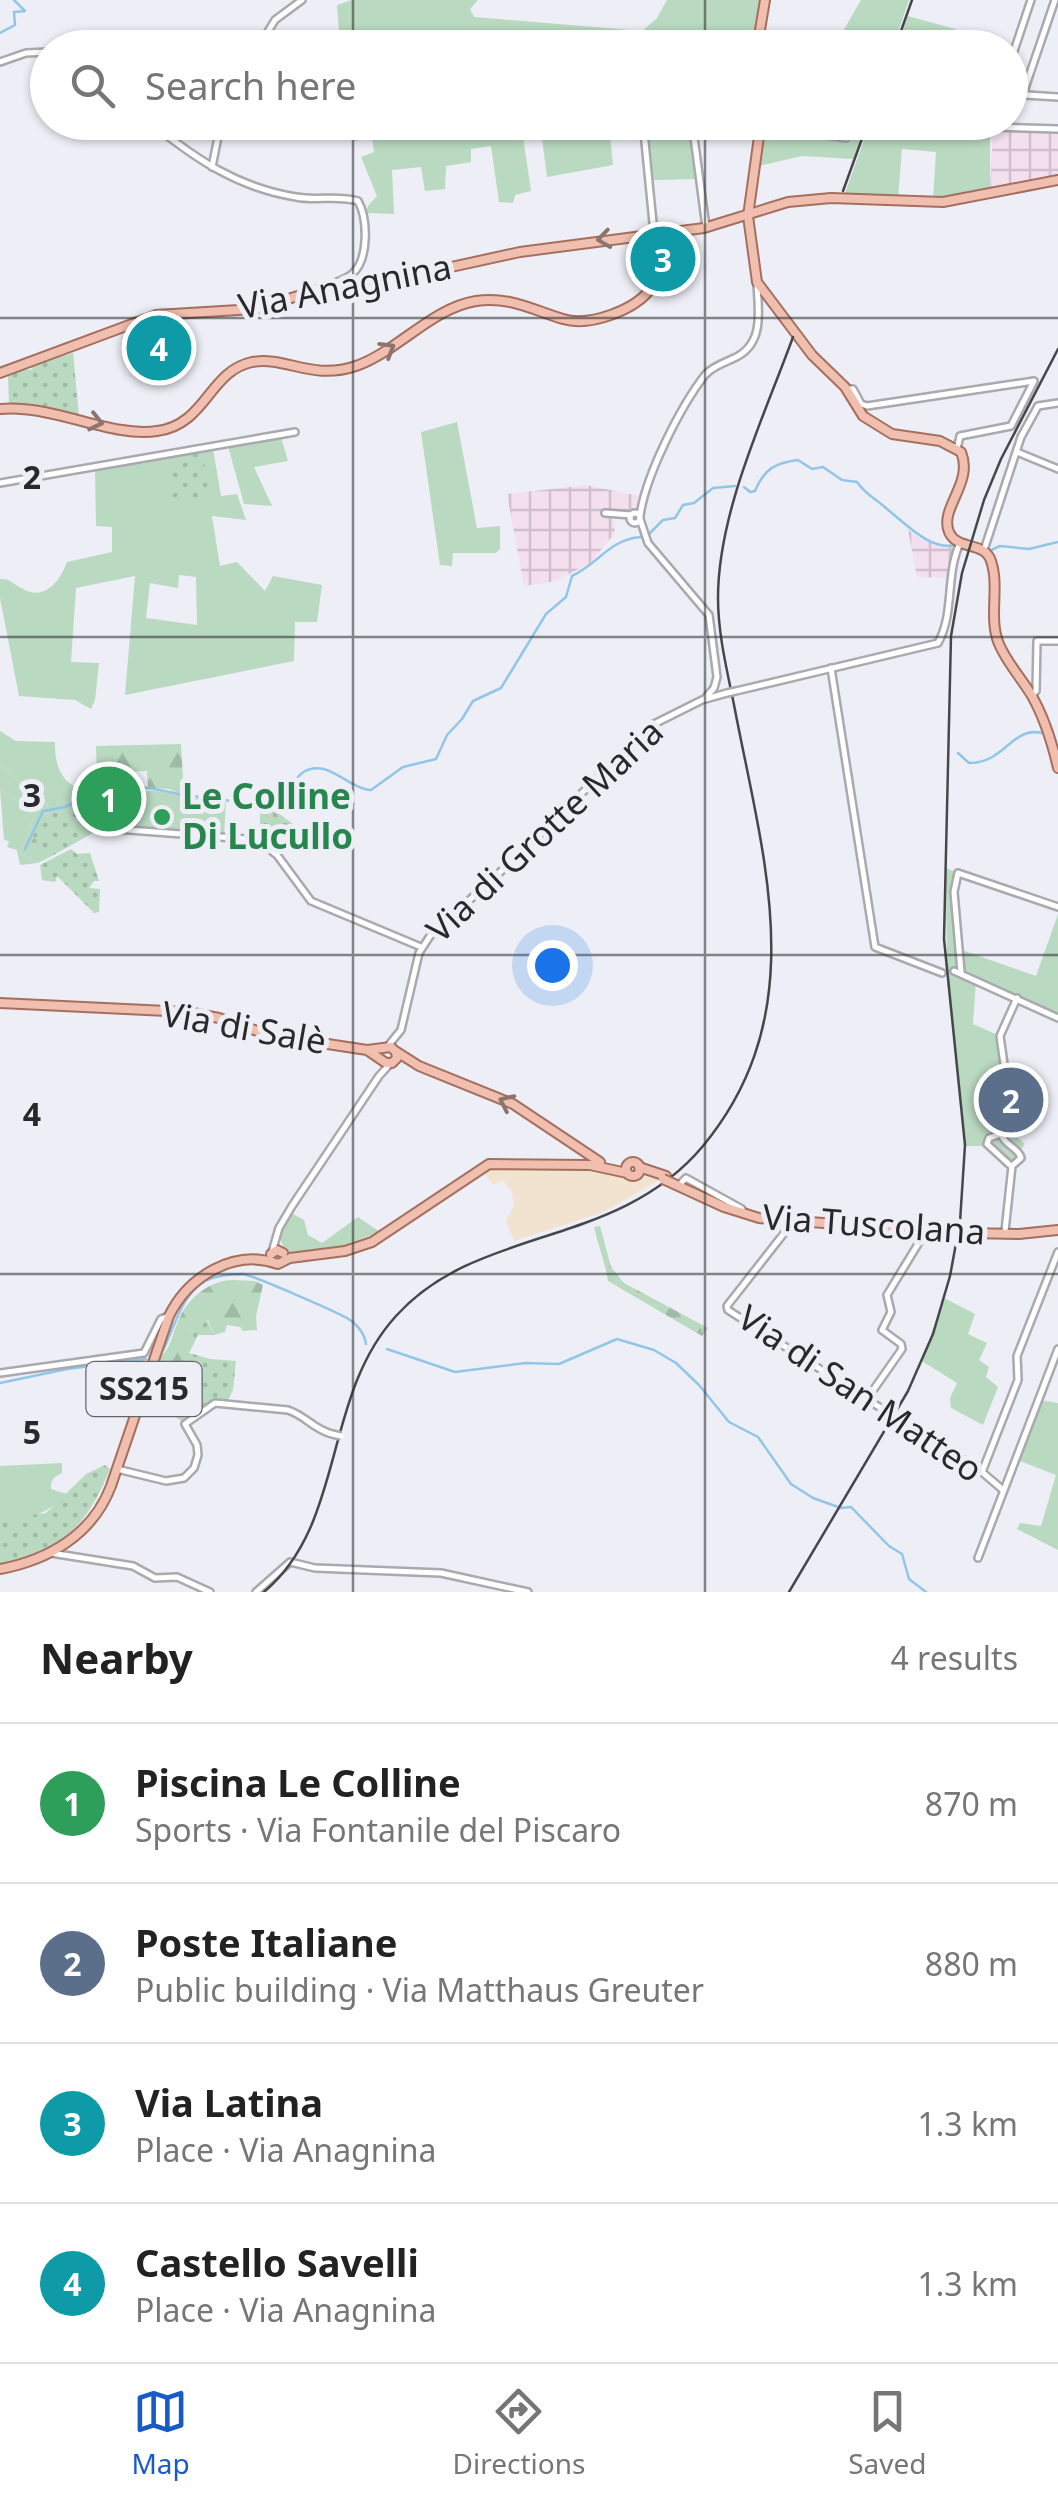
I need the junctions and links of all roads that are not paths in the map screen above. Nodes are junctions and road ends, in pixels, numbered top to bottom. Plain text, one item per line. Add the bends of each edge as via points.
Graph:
1 (302, 0) edge
2 (765, 0) edge
3 (1031, 0) edge
4 (1055, 0) edge
5 (269, 30) edge
6 (760, 30) edge
7 (1021, 30) edge
8 (30, 54) edge
9 (0, 62) edge
10 (1028, 79) edge
11 (1028, 97) edge
12 (1058, 97) edge
13 (1028, 128) edge
14 (1058, 128) edge
15 (175, 140) edge
16 (217, 140) edge
17 (644, 140) edge
18 (694, 140) edge
19 (759, 140) edge
20 (212, 167) junction
21 (1058, 182) edge
22 (748, 214) junction
23 (706, 228) junction
24 (654, 233) junction
25 (640, 234) junction
26 (666, 255) junction
27 (321, 289) junction
28 (761, 295) junction
29 (773, 304) junction
30 (759, 312) junction
31 (0, 374) edge
32 (846, 388) junction
33 (1058, 402) edge
34 (0, 409) edge
35 (296, 432) dead end
36 (958, 449) junction
37 (1017, 452) junction
38 (1058, 469) edge
39 (0, 483) edge
40 (605, 513) dead end
41 (634, 517) junction
42 (960, 543) junction
43 (984, 550) junction
44 (1058, 641) edge
45 (831, 668) junction
46 (1032, 696) junction
47 (704, 699) junction
48 (1058, 768) edge
49 (103, 828) dead end
50 (1058, 907) edge
51 (421, 947) junction
52 (942, 973) dead end
53 (1017, 998) junction
54 (0, 1003) edge
55 (1058, 1018) edge
56 (402, 1027) junction
57 (386, 1048) junction
58 (367, 1050) junction
59 (398, 1051) junction
60 (384, 1061) junction
61 (377, 1078) junction
62 (1001, 1134) junction
63 (600, 1162) junction
64 (590, 1165) junction
65 (1012, 1166) junction
66 (634, 1169) junction
67 (679, 1182) junction
68 (792, 1223) junction
69 (1058, 1228) edge
70 (926, 1231) junction
71 (952, 1231) junction
72 (1004, 1231) junction
73 (967, 1232) junction
74 (1058, 1252) edge
75 (277, 1257) junction
76 (168, 1316) junction
77 (1058, 1348) edge
78 (0, 1372) edge
79 (867, 1399) junction
80 (341, 1436) dead end
81 (117, 1469) junction
82 (982, 1472) junction
83 (1003, 1490) junction
84 (51, 1553) junction
85 (978, 1558) dead end
86 (0, 1569) edge
87 (210, 1592) edge
88 (256, 1592) edge
89 (528, 1592) edge

1 - 5 street
2 - 6 main road
3 - 7 street
4 - 10 street
8 - 9 street
11 - 12 street
13 - 14 street
15 - 20 street
16 - 20 street
17 - 24 street
18 - 23 street
19 - 22 main road
20 - 27 street via 269,193 358,202 362,261 351,276
21 - 22 main road, Via Anagnina via 943,202 776,204
22 - 23 main road, Via Anagnina
22 - 26 main road, Via Anagnina via 682,236
22 - 28 main road
23 - 24 main road, Via Anagnina
24 - 25 main road, Via Anagnina
25 - 26 main road, Via Anagnina via 673,234
25 -> 27 main road, Via Anagnina
34 -> 26 main road, Via Anagnina via 162,430 188,420 224,377 244,365 348,368 469,302 511,301 570,321 595,320 645,296
27 - 31 main road, Via Anagnina via 255,309 148,317
28 - 29 main road
28 - 30 street
29 - 30 street
29 - 32 main road
30 - 41 street via 749,348 700,384
32 - 36 main road via 860,413 884,430
32 - 36 street via 867,406 1034,380 1011,426 960,436
33 - 37 street via 1038,406
35 - 39 street
36 - 42 main road via 965,474 947,527
37 - 38 street
37 - 43 street
40 - 41 street
41 - 47 street via 709,614 717,676
42 - 43 main road
42 - 45 street, Via di Grotte Maria via 939,642
43 - 46 main road via 991,562 998,643
44 - 46 street via 1037,641
45 - 47 street, Via di Grotte Maria, bridge
45 - 52 street via 875,947
46 - 48 main road
47 - 51 street, Via di Grotte Maria via 647,728
49 - 51 street via 258,840 313,902
50 - 53 street via 958,872 957,972
51 - 56 street, Via di Grotte Maria
53 - 55 street
53 - 62 street via 1000,1036 1006,1078
54 - 58 main road, Via di Salè via 188,1012 264,1034
56 - 57 street, Via di Grotte Maria
56 - 59 street, Via di Grotte Maria
57 - 58 main road, Via di Salè
57 - 59 main road
57 - 60 main road
58 - 60 main road, Via di Salè
59 - 60 main road via 397,1058
63 -> 59 main road via 514,1104 420,1067
60 - 61 street
60 - 61 street
61 - 75 street via 294,1202 277,1236
62 - 65 street via 1021,1155
62 - 65 street via 988,1144
63 - 64 main road, Via Tuscolana / SS215
63 - 66 main road, Via Tuscolana / SS215
64 - 66 main road, Via Tuscolana / SS215
64 - 75 main road, Via Tuscolana / SS215 via 485,1165 367,1244
65 - 72 street
66 - 67 main road, Via Tuscolana / SS215, bridge
67 - 68 main road, Via Tuscolana / SS215 via 734,1211
67 - 71 main road, Via Tuscolana / SS215 via 744,1210
68 - 70 main road, Via Tuscolana / SS215
68 - 79 street, Via di San Matteo via 728,1310
69 - 72 main road, Via Tuscolana / SS215
69 - 73 main road, Via Tuscolana / SS215
70 - 71 main road, Via Tuscolana / SS215
70 - 79 street via 886,1295 891,1312 882,1330 902,1349
71 - 73 main road, Via Tuscolana / SS215, bridge
72 - 73 main road, Via Tuscolana / SS215
74 - 82 street
75 - 76 main road, Via Tuscolana / SS215 via 206,1273
76 - 78 street via 160,1319 144,1353
76 - 81 main road, Via Tuscolana / SS215
77 - 83 street, Via di San Matteo
79 - 82 street, Via di San Matteo, bridge
80 - 81 street, bridge via 313,1429 288,1410 214,1403 185,1424 198,1455 184,1478 166,1481
81 - 84 main road, Via Tuscolana / SS215 via 95,1517
82 - 83 street, Via di San Matteo
83 - 85 street
84 - 86 main road, Via Tuscolana / SS215
84 - 87 street via 132,1566 155,1578 177,1576
88 - 89 street via 292,1562 441,1573

